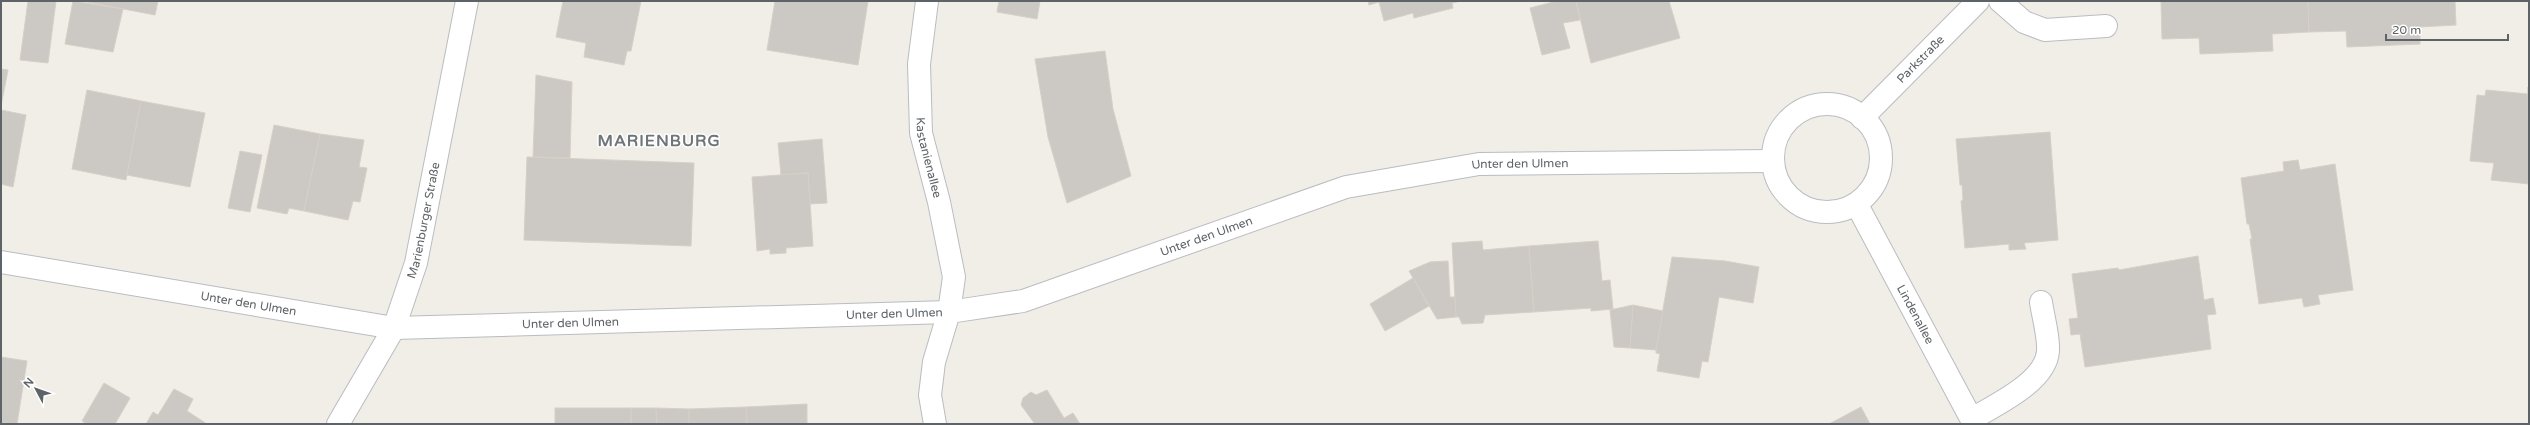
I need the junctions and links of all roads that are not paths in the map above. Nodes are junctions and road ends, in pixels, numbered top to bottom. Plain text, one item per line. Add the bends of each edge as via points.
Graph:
1 (467, 1) edge
2 (927, 1) edge
3 (1978, 1) edge
4 (2000, 1) edge
5 (2106, 26) dead end
6 (1862, 118) junction
7 (1771, 161) junction
8 (1857, 204) junction
9 (1, 262) edge
10 (2041, 302) dead end
11 (949, 312) junction
12 (394, 328) junction
13 (1973, 422) edge
14 (338, 424) edge
15 (935, 424) edge

1 - 12 street, Marienburger Straße via 416,263
2 - 11 street, Kastanienallee via 919,64 921,133 940,202 954,277
3 - 6 street, Parkstraße
4 - 5 street via 2024,22 2045,30
6 - 7 street via 1852,108 1824,102 1796,112 1777,133
6 - 8 street via 1873,127 1883,155 1876,183
7 - 8 street via 1780,188 1802,207 1830,213
7 - 11 street, Unter den Ulmen via 1479,164 1346,187 1023,301
8 - 13 street, Lindenallee
9 - 12 street, Unter den Ulmen
10 - 13 street via 2048,352 2041,369 2027,386
11 - 12 street, Unter den Ulmen
11 - 15 street, Kastanienallee via 934,362 930,395
12 - 14 street, Marienburger Straße

